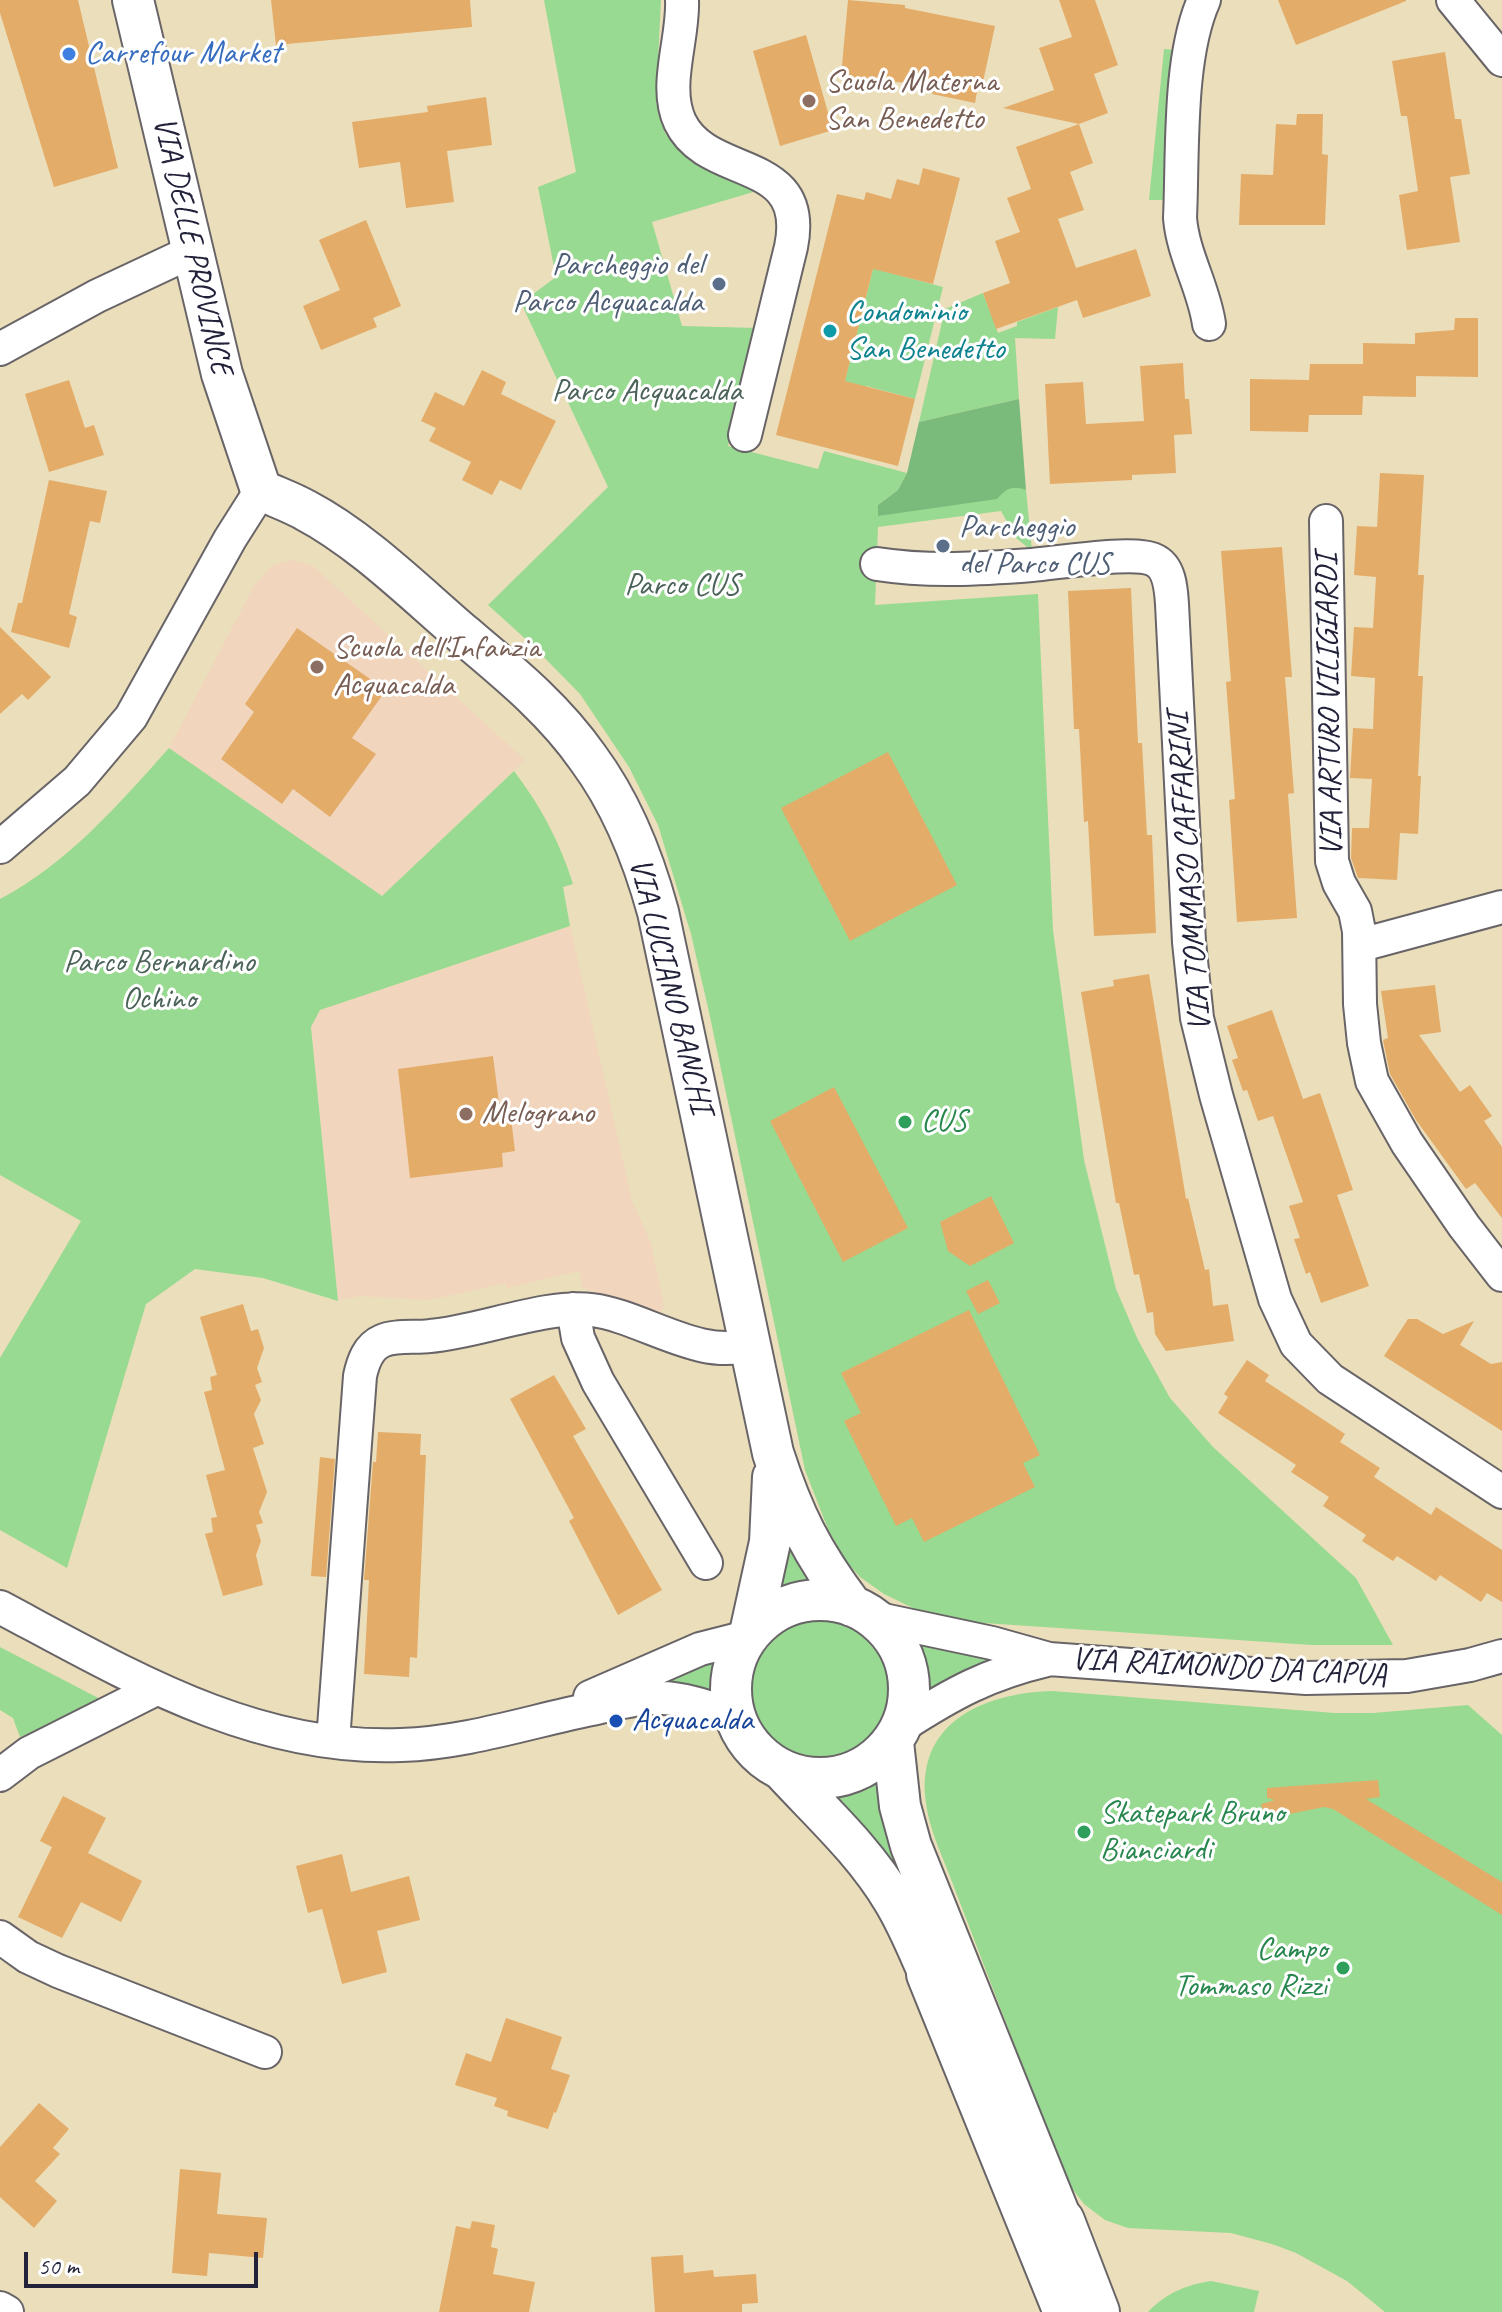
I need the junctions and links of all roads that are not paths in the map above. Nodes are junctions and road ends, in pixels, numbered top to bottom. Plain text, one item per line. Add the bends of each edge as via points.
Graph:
1 (133, 0) edge
2 (682, 0) edge
3 (1204, 0) edge
4 (1453, 0) edge
5 (1502, 60) edge
6 (193, 251) junction
7 (1209, 324) dead end
8 (0, 349) edge
9 (745, 435) dead end
10 (261, 490) junction
11 (1326, 521) dead end
12 (877, 564) dead end
13 (0, 847) edge
14 (1502, 907) edge
15 (1361, 945) junction
16 (1502, 1275) edge
17 (573, 1309) junction
18 (751, 1344) junction
19 (773, 1453) junction
20 (1502, 1492) edge
21 (706, 1563) dead end
22 (0, 1607) edge
23 (863, 1612) junction
24 (749, 1635) junction
25 (1502, 1656) edge
26 (1049, 1659) junction
27 (156, 1689) junction
28 (733, 1715) junction
29 (544, 1719) junction
30 (897, 1734) junction
31 (333, 1741) junction
32 (785, 1773) junction
33 (0, 1775) edge
34 (0, 1937) edge
35 (929, 1974) joint
36 (265, 2052) dead end
37 (1062, 2221) joint
38 (0, 2308) edge
39 (7, 2312) edge
40 (1066, 2312) edge
41 (1097, 2312) edge

1 - 6 main road, VIA DELLE PROVINCE
2 - 9 street via 674,88 681,124 703,148 778,185 792,215 791,247
3 - 7 street via 1187,66 1180,218
4 - 5 street
6 - 8 street
6 - 10 main road, VIA DELLE PROVINCE via 226,387
10 - 13 street via 131,717 77,781
10 - 18 main road, VIA LUCIANO BANCHI via 329,524 421,598 550,712 604,782 635,842 655,904
11 - 15 street, VIA ARTURO VILIGIARDI via 1332,861 1355,911
12 - 20 street, VIA TOMMASO CAFFARINI via 953,569 1135,556 1153,559 1162,567 1172,604 1189,942 1202,995 1206,1057 1275,1299 1296,1344 1317,1368
14 - 15 street
15 - 16 street, VIA ARTURO VILIGIARDI via 1360,1004 1372,1081 1407,1143
17 - 18 street via 608,1313 720,1348
17 - 21 street via 578,1338 598,1382
17 - 31 street via 441,1335 390,1339 371,1348 360,1376
18 - 19 main road, VIA LUCIANO BANCHI
19 - 23 main road, VIA LUCIANO BANCHI via 798,1523 823,1567
19 - 24 main road, VIA LUCIANO BANCHI via 770,1542
22 - 27 street
23 - 24 main road, VIA LUCIANO BANCHI via 829,1600 804,1600 781,1608
23 - 26 street, VIA RAIMONDO DA CAPUA
23 - 30 main road, VIA LUCIANO BANCHI via 895,1639 907,1667 910,1697
24 - 28 main road, VIA LUCIANO BANCHI via 735,1661
24 - 29 street via 672,1660
25 - 26 street, VIA RAIMONDO DA CAPUA via 1376,1679
26 - 30 street, VIA RAIMONDO DA CAPUA via 964,1687
27 - 31 street via 244,1723
27 - 33 street via 29,1753
28 - 29 street via 664,1698
28 - 32 main road via 762,1759
29 - 31 street via 425,1743
30 - 32 main road via 871,1763 844,1776 814,1779
30 - 37 main road, VIA LUCIANO BANCHI via 900,1806 911,1846
32 - 35 main road via 885,1887
34 - 36 street via 58,1971
35 - 40 highway
37 - 41 highway
38 - 39 street

